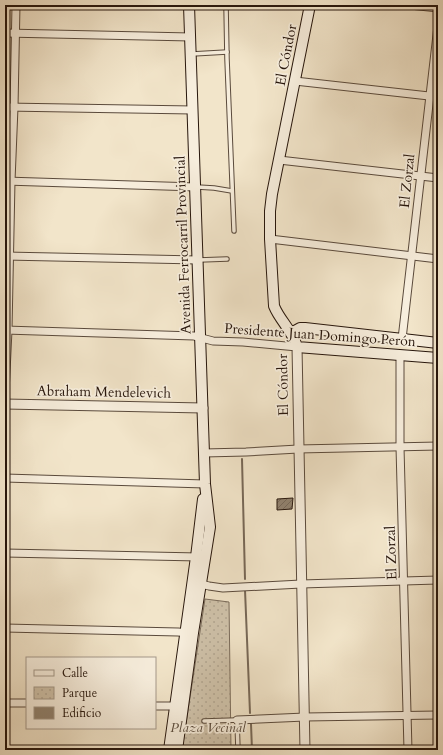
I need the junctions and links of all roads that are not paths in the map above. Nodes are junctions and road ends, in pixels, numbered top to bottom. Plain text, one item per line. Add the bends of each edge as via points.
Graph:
1 (16, 5) edge
2 (189, 5) edge
3 (226, 5) edge
4 (310, 5) edge
5 (410, 5) edge
6 (438, 8) edge
7 (438, 26) edge
8 (5, 33) edge
9 (16, 34) junction
10 (190, 37) junction
11 (227, 52) junction
12 (191, 54) junction
13 (295, 81) junction
14 (430, 96) junction
15 (438, 97) edge
16 (5, 107) edge
17 (14, 107) junction
18 (192, 110) junction
19 (279, 160) junction
20 (421, 176) junction
21 (438, 178) edge
22 (8, 181) edge
23 (196, 187) junction
24 (232, 191) junction
25 (234, 231) dead end
26 (270, 239) junction
27 (7, 256) edge
28 (412, 256) junction
29 (227, 259) dead end
30 (438, 259) edge
31 (198, 260) junction
32 (7, 330) edge
33 (291, 332) junction
34 (200, 337) junction
35 (402, 339) junction
36 (438, 343) edge
37 (297, 347) junction
38 (400, 355) junction
39 (438, 358) edge
40 (5, 393) edge
41 (5, 404) edge
42 (203, 408) junction
43 (438, 446) edge
44 (400, 448) junction
45 (298, 449) junction
46 (204, 453) junction
47 (5, 478) edge
48 (205, 484) junction
49 (5, 553) edge
50 (201, 558) junction
51 (404, 580) junction
52 (438, 580) edge
53 (201, 584) junction
54 (301, 584) junction
55 (5, 628) edge
56 (190, 633) junction
57 (5, 702) edge
58 (26, 703) edge
59 (156, 706) edge
60 (175, 706) junction
61 (408, 715) junction
62 (438, 715) edge
63 (305, 717) junction
64 (237, 720) junction
65 (204, 721) dead end
66 (169, 750) edge
67 (177, 750) edge
68 (238, 750) edge
69 (305, 750) edge
70 (408, 750) edge

1 - 9 street
2 - 10 main road, Avenida Ferrocarril Provincial
3 - 11 lane
4 - 13 main road, El Cóndor
5 - 6 street
7 - 14 street, El Zorzal
8 - 9 street
9 - 10 street
9 - 17 street
10 - 12 main road, Avenida Ferrocarril Provincial
11 - 12 lane
11 - 24 lane
12 - 18 main road, Avenida Ferrocarril Provincial
13 - 14 street
13 - 19 main road, El Cóndor
14 - 15 street
14 - 20 street, El Zorzal
16 - 17 street
17 - 18 street
17 - 22 street
18 - 23 main road, Avenida Ferrocarril Provincial
19 - 20 street
19 - 26 main road, El Cóndor via 270,211
20 - 21 street
20 - 28 street, El Zorzal
22 - 23 street
22 - 27 street
23 - 24 lane
23 - 31 main road, Avenida Ferrocarril Provincial
24 - 25 lane
26 - 28 street
26 - 33 main road, El Cóndor via 274,306
27 - 31 street
27 - 32 street
28 - 30 street
28 - 35 street, El Zorzal
29 - 31 lane
31 - 34 main road, Avenida Ferrocarril Provincial
32 - 34 street, Presidente Juan Domingo Perón
32 - 40 street
33 - 35 main road, Presidente Juan Domingo Perón via 305,328
33 - 37 main road, El Cóndor
34 - 37 street, Presidente Juan Domingo Perón
34 - 42 main road, Avenida Ferrocarril Provincial
35 - 36 main road, Presidente Juan Domingo Perón
37 - 38 main road, Presidente Juan Domingo Perón
37 - 45 street, El Cóndor
38 - 39 main road, Presidente Juan Domingo Perón
38 - 44 street, El Zorzal
41 - 42 street, Abraham Mendelevich
42 - 46 main road, Avenida Ferrocarril Provincial
43 - 44 street
44 - 45 street
44 - 51 street, El Zorzal
45 - 46 street
45 - 54 street, El Cóndor
46 - 48 main road, Avenida Ferrocarril Provincial
47 - 48 street
48 - 50 main road, Avenida Ferrocarril Provincial
49 - 50 street
50 - 53 main road
50 - 56 main road
51 - 52 street
51 - 54 street
51 - 61 street, El Zorzal
53 - 54 street via 223,588
53 - 56 main road
54 - 63 street, El Cóndor
55 - 56 street
56 - 60 main road
56 - 67 main road
57 - 58 street
59 - 60 street
60 - 66 main road
61 - 62 street
61 - 63 street
61 - 70 street, El Zorzal
63 - 64 street
63 - 69 street, El Cóndor
64 - 65 lane
64 - 68 lane

